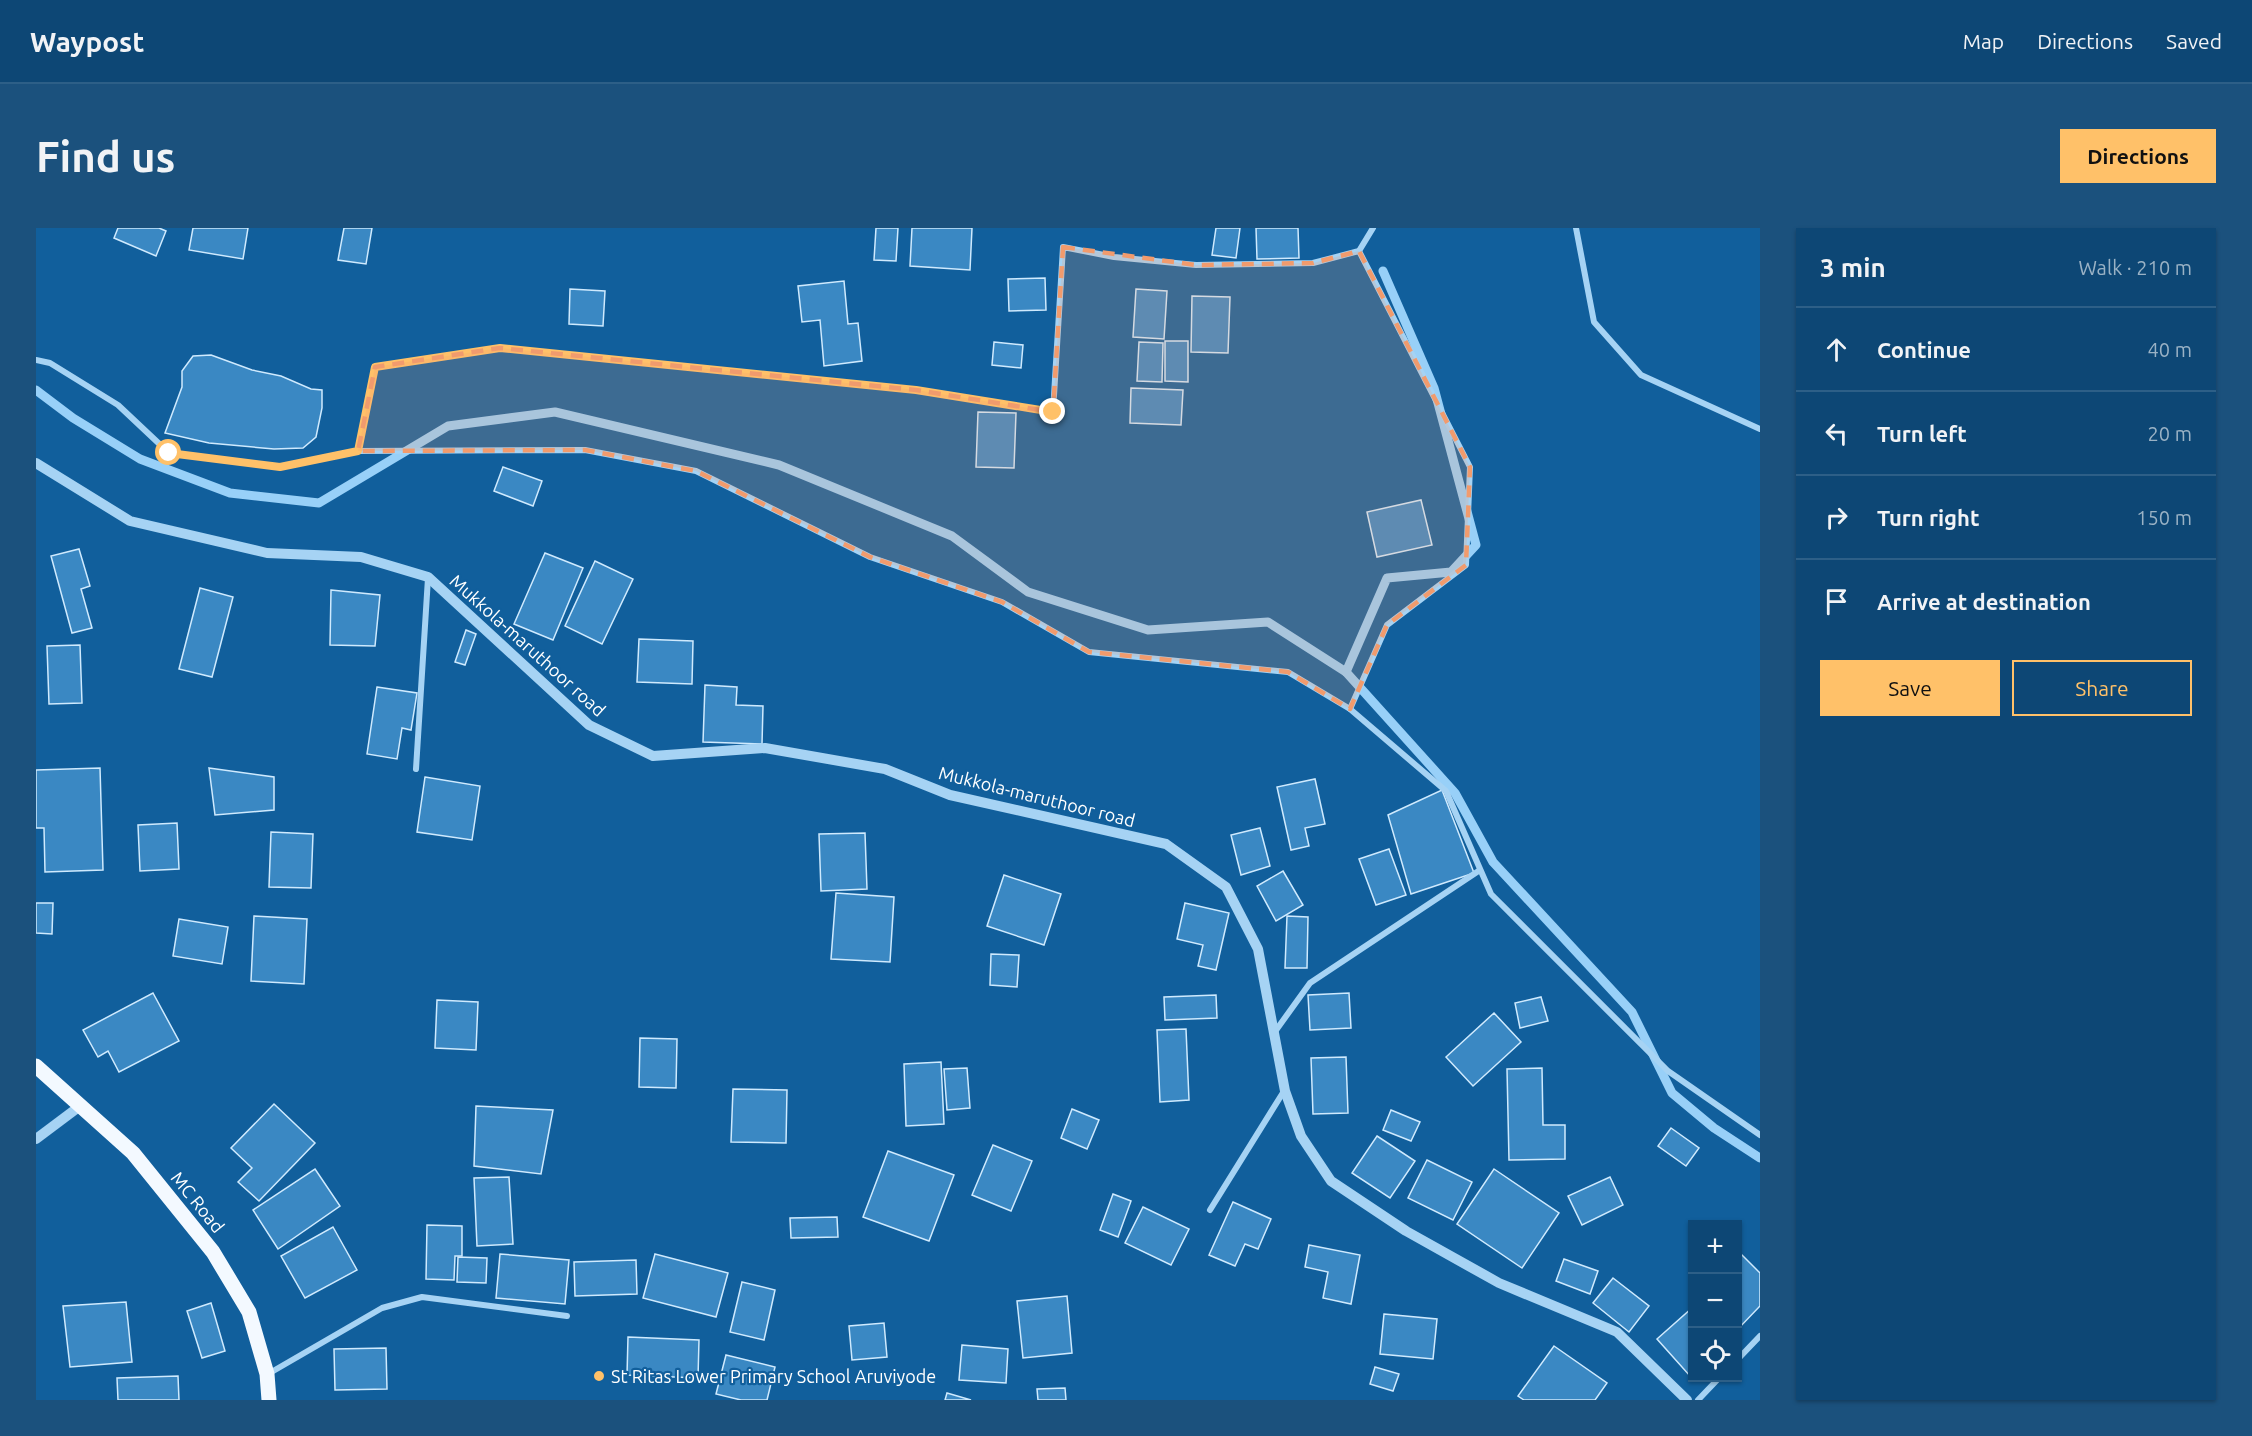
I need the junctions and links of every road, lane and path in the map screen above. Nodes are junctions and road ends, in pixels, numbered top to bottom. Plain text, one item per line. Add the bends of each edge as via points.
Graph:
1 (1373, 228) edge
2 (1576, 228) edge
3 (1359, 251) junction
4 (36, 360) edge
5 (1760, 429) edge
6 (358, 451) junction
7 (36, 463) edge
8 (428, 577) junction
9 (1350, 708) junction
10 (416, 769) dead end
11 (1480, 870) junction
12 (1273, 1035) junction
13 (36, 1066) edge
14 (1285, 1091) junction
15 (80, 1106) junction
16 (1760, 1135) edge
17 (36, 1139) edge
18 (1210, 1210) dead end
19 (567, 1316) dead end
20 (1760, 1336) edge
21 (1742, 1354) edge
22 (267, 1374) junction
23 (1714, 1382) edge
24 (269, 1400) edge
25 (1687, 1400) edge
26 (1698, 1400) edge

1 - 3 street
2 - 5 street via 1594,322 1641,375
3 - 6 street via 1313,263 1196,265 1063,248 1053,412 916,390 500,348 375,367
3 - 9 street via 1470,467 1466,565 1387,625
4 - 6 street via 50,363 118,405 169,453 280,467
6 - 9 street via 585,450 696,471 870,557 1002,602 1089,652 1288,672
7 - 8 street, Mukkola-maruthoor road via 130,521 267,553 361,557
8 - 10 street
8 - 12 street, Mukkola-maruthoor road via 589,725 653,756 765,748 885,769 950,795 1166,844 1226,887 1258,949
9 - 11 street via 1446,791
11 - 12 street via 1310,983
11 - 16 street via 1491,894 1668,1071
12 - 14 street, Mukkola-maruthoor road
13 - 15 main road, MC Road
14 - 18 street
14 - 25 street, Mukkola-maruthoor road via 1301,1136 1331,1181 1406,1231 1499,1283 1617,1332
15 - 17 street
15 - 22 main road, MC Road via 133,1153 213,1252 249,1312
19 - 22 street via 422,1297 382,1308
20 - 21 street
22 - 24 main road, MC Road
23 - 26 street

